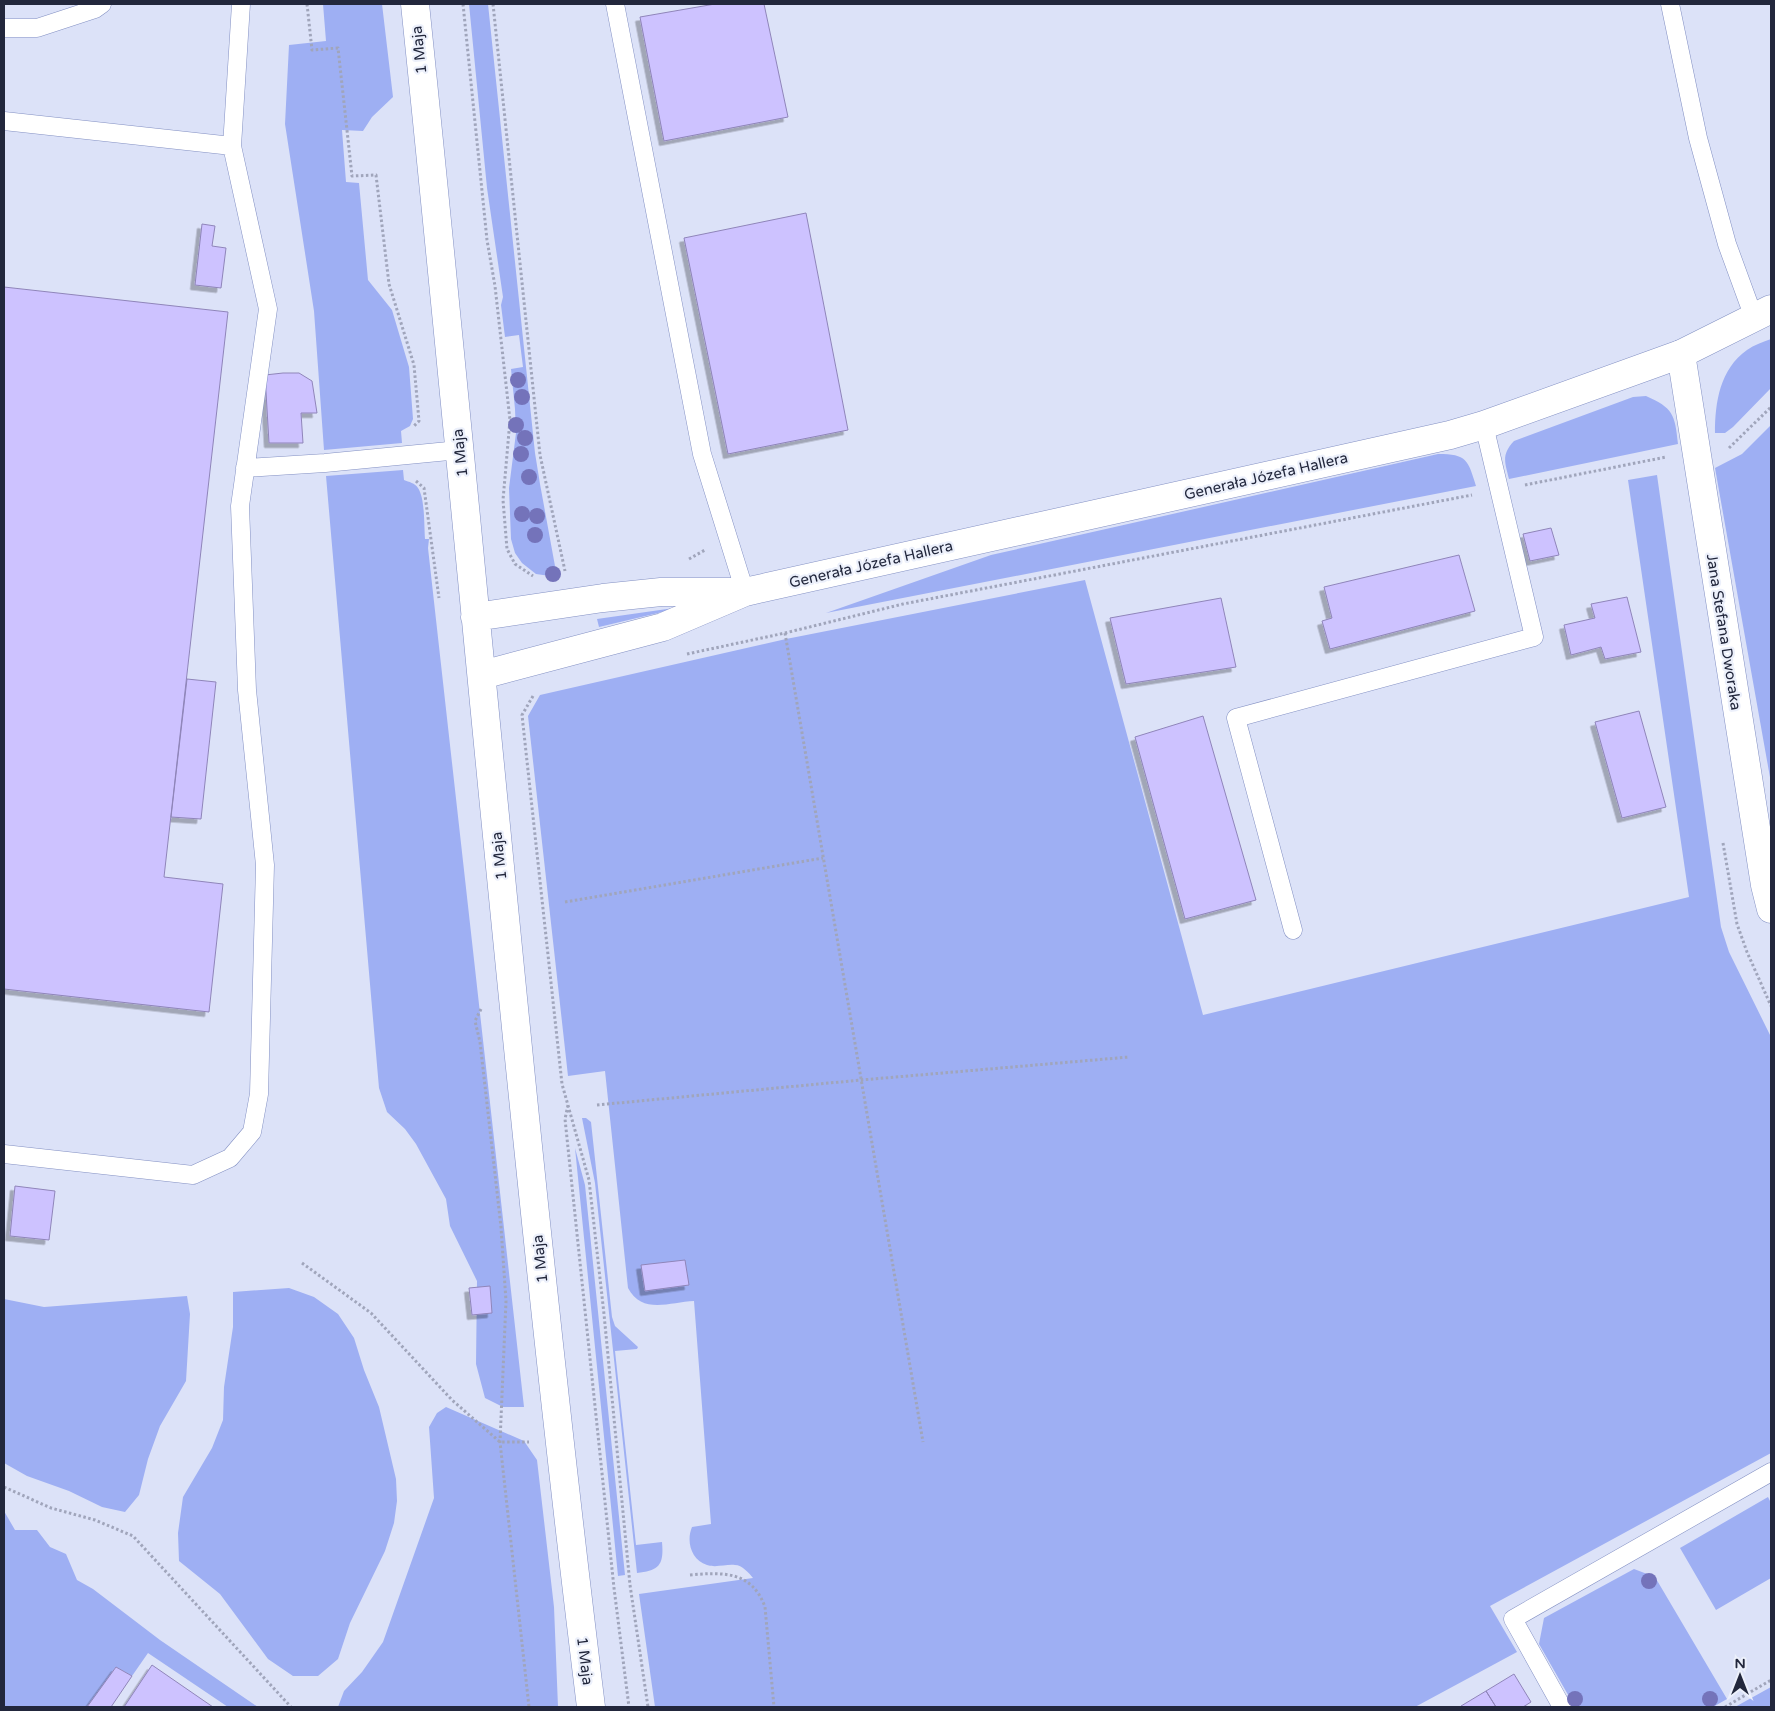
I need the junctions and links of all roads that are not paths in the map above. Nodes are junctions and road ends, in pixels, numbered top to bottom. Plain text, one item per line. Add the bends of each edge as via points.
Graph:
1 (102, 4) edge
2 (241, 4) edge
3 (414, 4) edge
4 (615, 4) edge
5 (1670, 4) edge
6 (4, 28) edge
7 (4, 121) edge
8 (232, 146) junction
9 (1762, 313) edge
10 (1681, 354) junction
11 (1484, 425) junction
12 (459, 450) junction
13 (245, 468) junction
14 (746, 592) junction
15 (475, 618) junction
16 (482, 675) junction
17 (1771, 910) edge
18 (1293, 930) dead end
19 (4, 1154) edge
20 (1771, 1472) edge
21 (591, 1707) edge
22 (1562, 1707) edge

1 - 6 lane via 37,28
2 - 8 lane
3 - 12 street, 1 Maja
4 - 14 lane via 702,454
5 - 9 lane via 1698,138 1727,244
7 - 8 lane
8 - 13 lane via 268,309
9 - 10 street, Generała Józefa Hallera
10 - 11 street, Generała Józefa Hallera
10 - 17 street, Jana Stefana Dworaka
11 - 14 street, Generała Józefa Hallera
11 - 18 lane via 1534,637 1236,718
12 - 13 lane
12 - 15 street, 1 Maja
13 - 19 lane via 240,506 247,690 265,866 259,1094 252,1132 230,1158 193,1175
14 - 15 street, Generała Józefa Hallera via 661,592
14 - 16 street, Generała Józefa Hallera via 663,627
15 - 16 street, 1 Maja
16 - 21 street, 1 Maja via 559,1442
20 - 22 lane via 1513,1619

